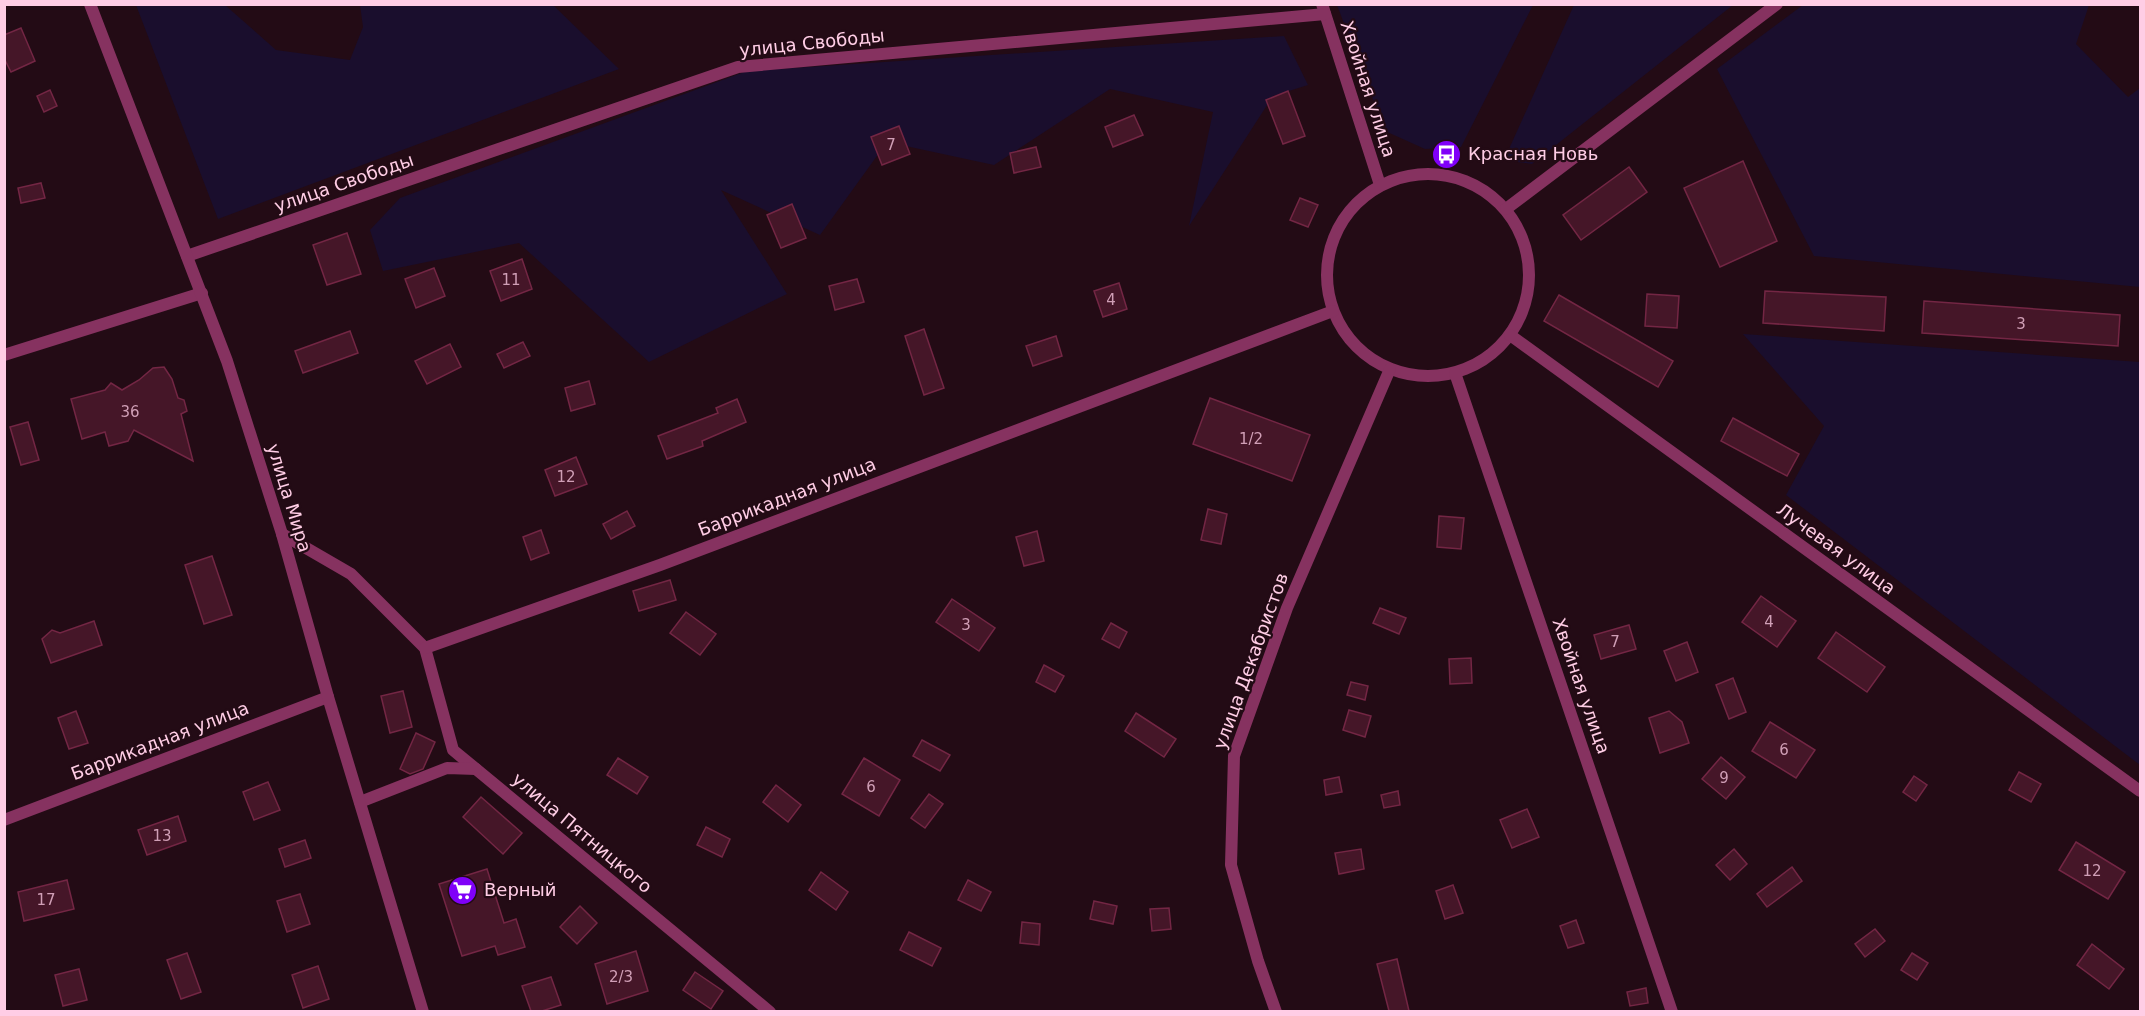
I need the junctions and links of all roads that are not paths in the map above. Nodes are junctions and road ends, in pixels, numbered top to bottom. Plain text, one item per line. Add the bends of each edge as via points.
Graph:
1 (90, 4) edge
2 (1777, 4) edge
3 (1323, 9) edge
4 (1380, 185) junction
5 (1506, 209) junction
6 (187, 256) junction
7 (202, 293) junction
8 (1333, 311) junction
9 (1510, 335) junction
10 (4, 355) edge
11 (1389, 369) junction
12 (1455, 373) junction
13 (282, 534) junction
14 (425, 648) junction
15 (328, 697) junction
16 (476, 769) junction
17 (2140, 791) edge
18 (360, 802) junction
19 (4, 820) edge
20 (423, 1011) edge
21 (770, 1011) edge
22 (1276, 1011) edge
23 (1672, 1011) edge

1 - 6 street, улица Мира
2 - 5 street
3 - 4 street, Хвойная улица
3 - 6 street, улица Свободы via 738,67
4 - 5 street via 1414,174 1458,177 1491,194
4 - 8 street via 1350,210 1330,246 1326,277
5 - 9 street via 1518,227 1530,280 1523,311
6 - 7 street, улица Мира
7 - 10 street
7 - 13 street, улица Мира
8 - 11 street via 1347,336 1368,357
8 - 14 street, Баррикадная улица via 660,565
9 - 12 street via 1487,358
9 - 17 street, Лучевая улица
11 - 12 street via 1424,376
11 - 22 street, улица Декабристов via 1287,608 1234,756 1231,865
12 - 23 street, Хвойная улица
13 - 14 street via 351,574
13 - 15 street, улица Мира
14 - 16 street, улица Пятницкого via 453,750
15 - 18 street, улица Мира
15 - 19 street, Баррикадная улица
16 - 18 street via 447,768
16 - 21 street, улица Пятницкого
18 - 20 street, улица Мира

